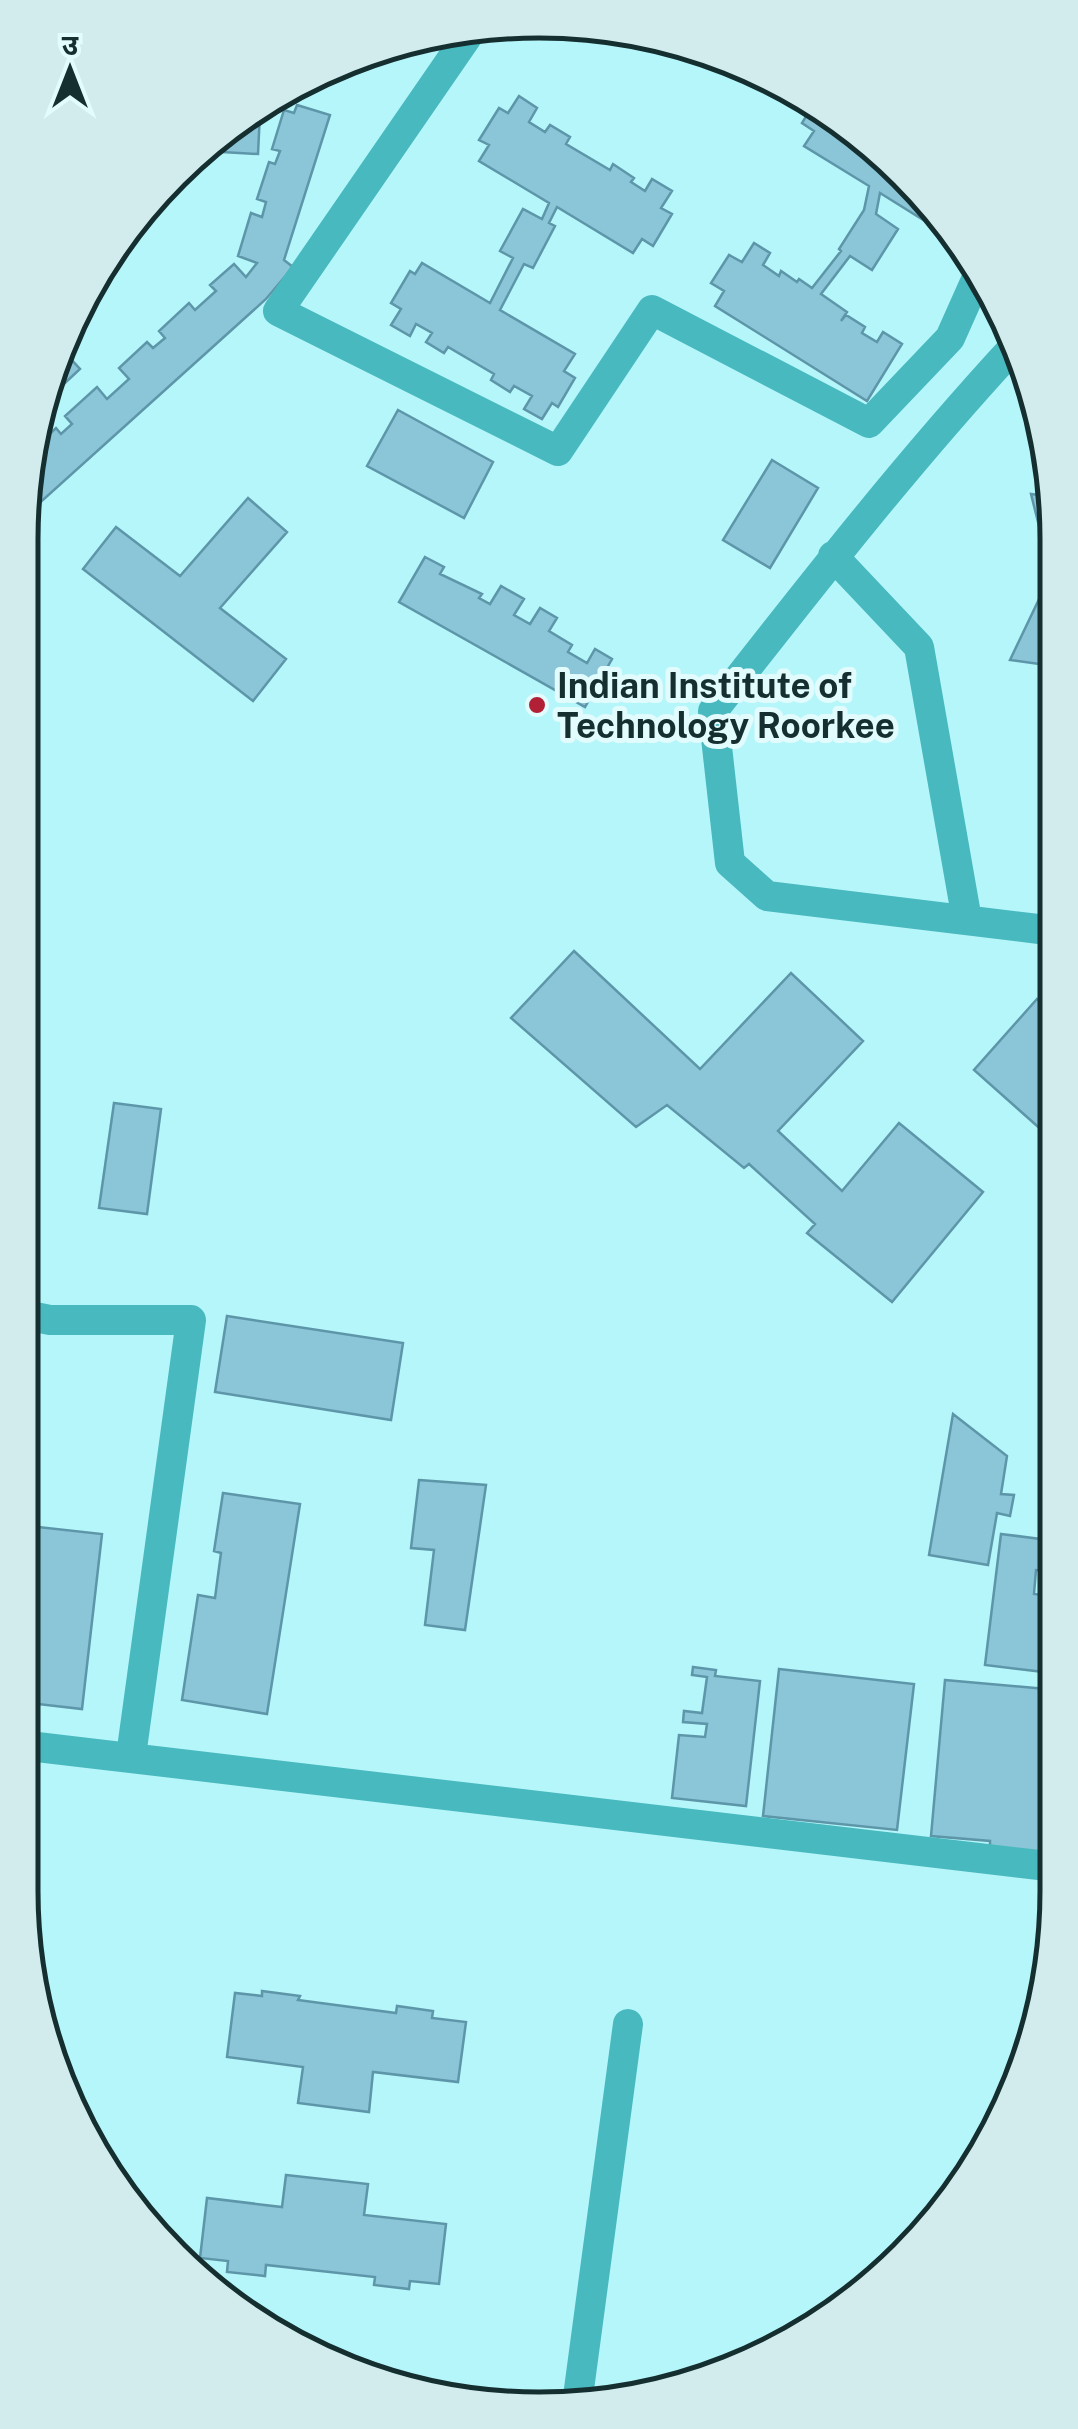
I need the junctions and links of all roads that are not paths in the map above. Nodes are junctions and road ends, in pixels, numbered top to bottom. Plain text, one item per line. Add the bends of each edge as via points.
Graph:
1 (462, 44) edge
2 (973, 288) edge
3 (1005, 356) edge
4 (834, 556) junction
5 (966, 920) junction
6 (1040, 928) edge
7 (38, 1318) edge
8 (38, 1746) edge
9 (131, 1756) junction
10 (1039, 1864) dead end
11 (628, 2024) dead end
12 (579, 2389) edge

1 - 2 street via 278,311 558,451 652,310 869,424 950,338
3 - 4 street
4 - 5 street via 919,646
4 - 5 street via 714,712 730,863 767,896
5 - 6 street
7 - 9 street via 190,1320
8 - 9 street
9 - 10 street
11 - 12 street

